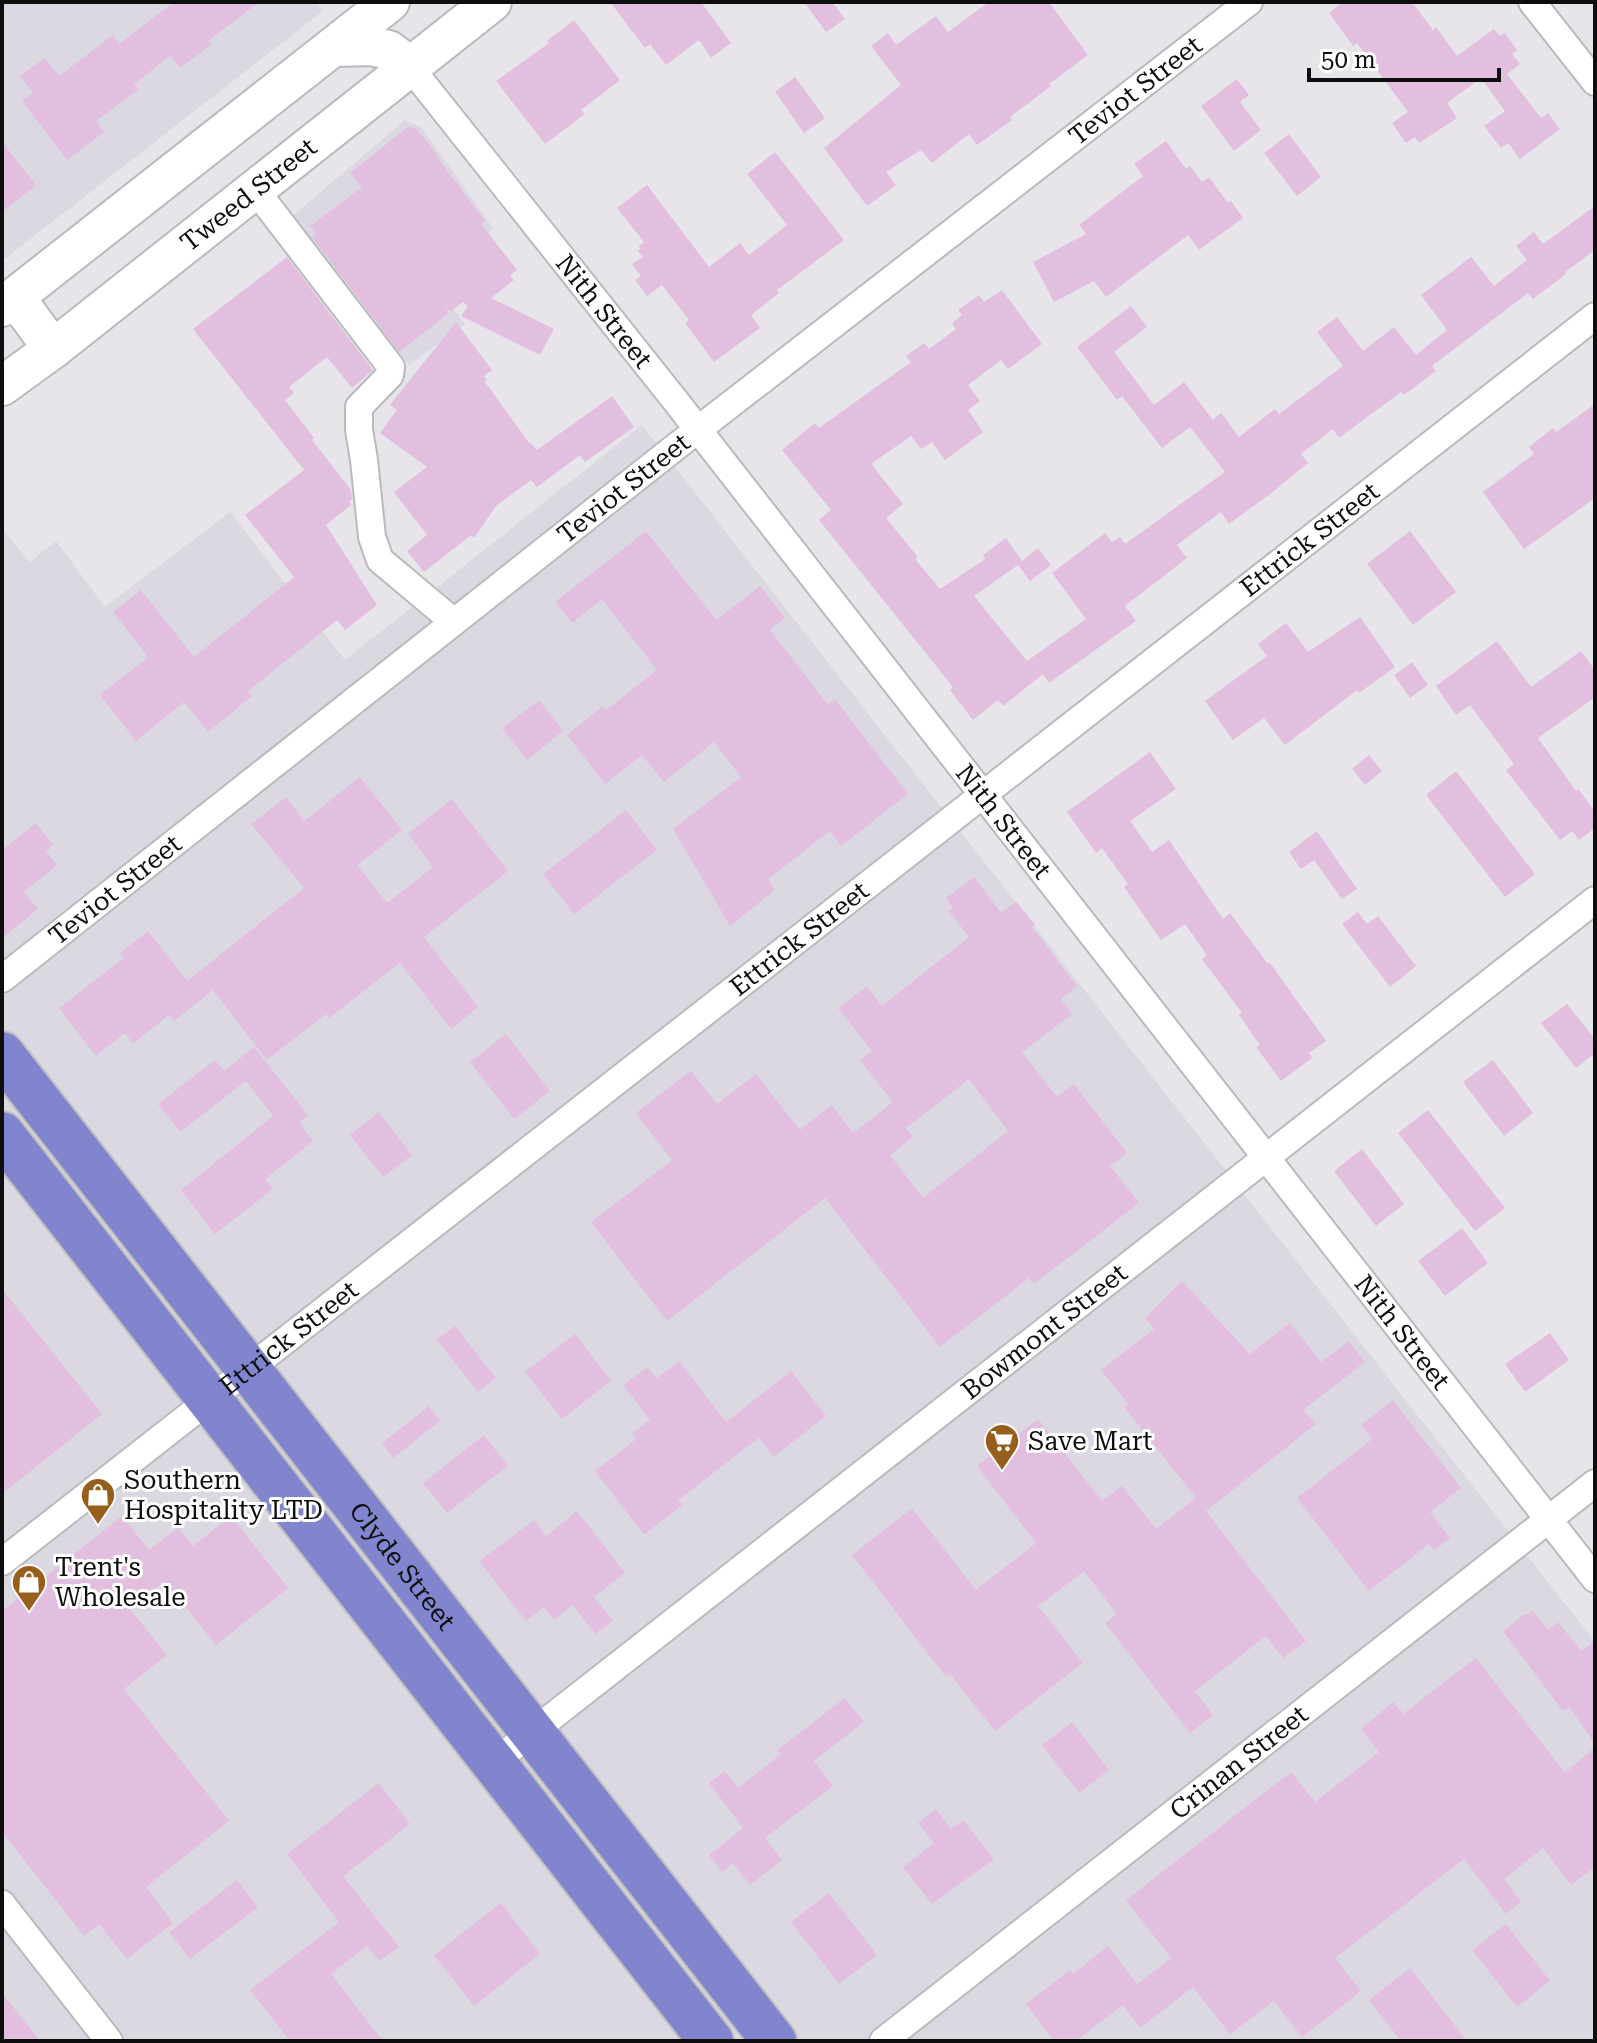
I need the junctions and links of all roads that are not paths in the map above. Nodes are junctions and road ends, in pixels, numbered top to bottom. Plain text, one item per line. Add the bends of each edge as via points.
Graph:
1 (492, 2) edge
2 (1249, 2) edge
3 (1532, 2) edge
4 (376, 6) edge
5 (452, 34) junction
6 (334, 47) junction
7 (410, 67) junction
8 (1595, 82) edge
9 (254, 188) junction
10 (8, 302) edge
11 (1595, 316) edge
12 (53, 349) junction
13 (2, 386) edge
14 (698, 430) junction
15 (454, 622) junction
16 (984, 794) junction
17 (1595, 900) edge
18 (2, 979) edge
19 (2, 1054) edge
20 (2, 1134) edge
21 (1267, 1158) junction
22 (249, 1369) junction
23 (209, 1400) junction
24 (1595, 1483) edge
25 (1548, 1520) junction
26 (2, 1562) edge
27 (1595, 1579) edge
28 (532, 1732) junction
29 (493, 1763) junction
30 (2, 1904) edge
31 (109, 2041) edge
32 (711, 2041) edge
33 (774, 2041) edge
34 (883, 2041) edge

1 - 5 main road, Tweed Street
2 - 14 street, Teviot Street
3 - 8 street
4 - 5 main road via 391,26
4 - 6 main road
5 - 7 main road, Tweed Street
6 - 7 main road via 389,50
6 - 10 main road
7 - 9 main road, Tweed Street
7 - 14 street, Nith Street
9 - 12 main road, Tweed Street
9 - 15 street via 391,367 390,375 359,407 372,537 380,560
10 - 12 main road
11 - 16 street, Ettrick Street
12 - 13 main road, Tweed Street
14 - 15 street, Teviot Street
14 - 16 street, Nith Street
15 - 18 street, Teviot Street
16 - 21 street, Nith Street
16 - 22 street, Ettrick Street
17 - 21 street, Bowmont Street
19 - 22 highway, Clyde Street
20 - 23 highway, Clyde Street
21 - 25 street, Nith Street
21 - 28 street, Bowmont Street
22 - 23 street, Ettrick Street
22 - 28 highway, Clyde Street
23 - 26 street, Ettrick Street
23 - 29 highway, Clyde Street
24 - 25 street, Crinan Street
25 - 27 street, Nith Street
25 - 34 street, Crinan Street
28 - 29 street, Bowmont Street
28 - 33 highway, Clyde Street
29 - 32 highway, Clyde Street
30 - 31 street

